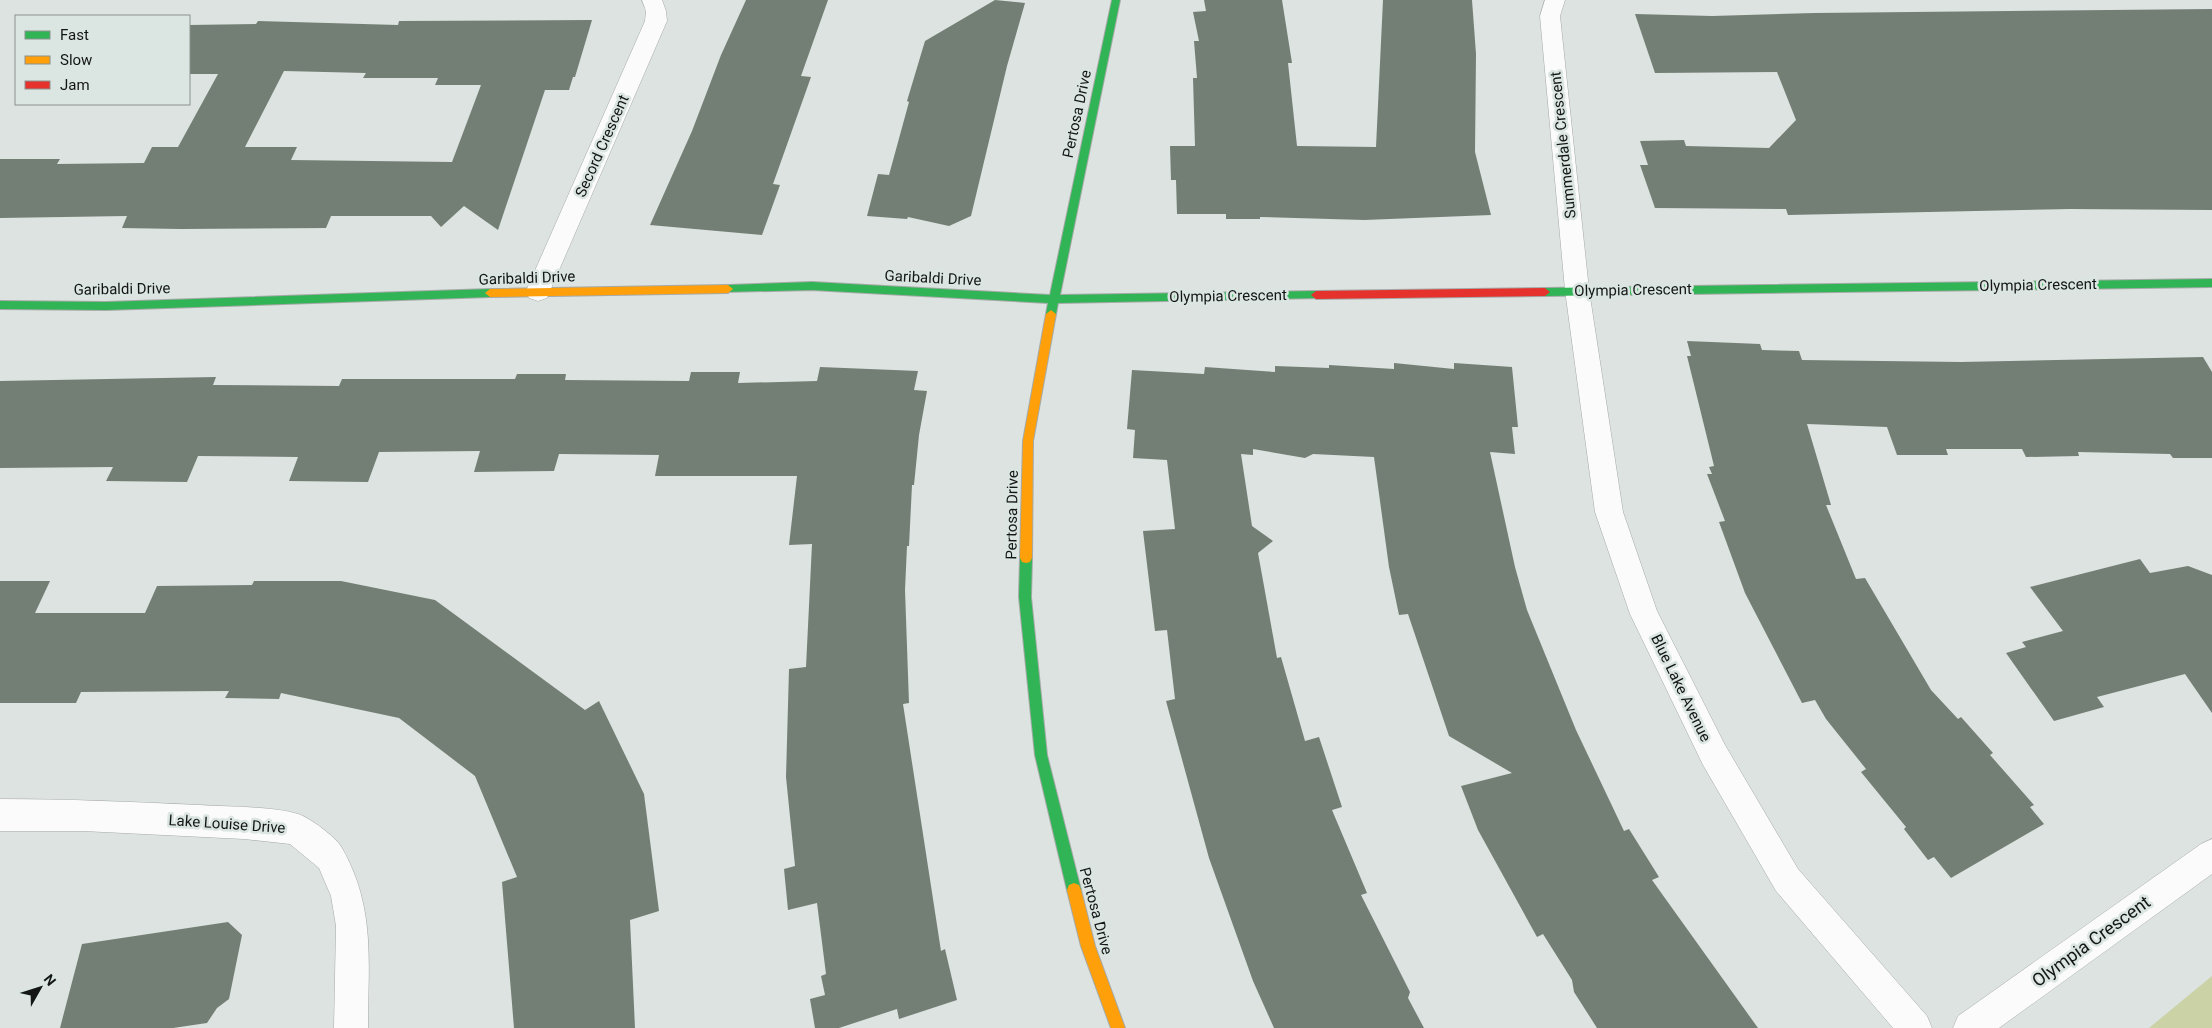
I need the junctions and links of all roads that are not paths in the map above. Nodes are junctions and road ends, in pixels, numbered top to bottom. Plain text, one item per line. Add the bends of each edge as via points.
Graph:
1 (652, 0) edge
2 (1116, 0) edge
3 (1555, 0) edge
4 (2212, 283) edge
5 (1577, 290) junction
6 (538, 291) junction
7 (1054, 299) junction
8 (0, 305) edge
9 (0, 815) edge
10 (2212, 855) edge
11 (351, 1028) edge
12 (1118, 1028) edge
13 (1915, 1028) edge
14 (1970, 1028) edge

1 - 6 street, Secord Crescent via 656,22
2 - 7 street, Pertosa Drive
3 - 5 street, Summerdale Crescent via 1550,16
4 - 5 street, Olympia Crescent
5 - 7 street, Olympia Crescent
5 - 13 street, Blue Lake Avenue via 1609,512 1644,614 1714,755 1787,880
6 - 7 street, Garibaldi Drive via 655,292 812,286
6 - 8 street, Garibaldi Drive via 106,306
7 - 12 street, Pertosa Drive via 1028,441 1025,597 1041,755 1088,946
9 - 11 street, Lake Louise Drive via 93,815 244,823 297,830 330,857 347,895 352,926
10 - 14 street, Olympia Crescent

